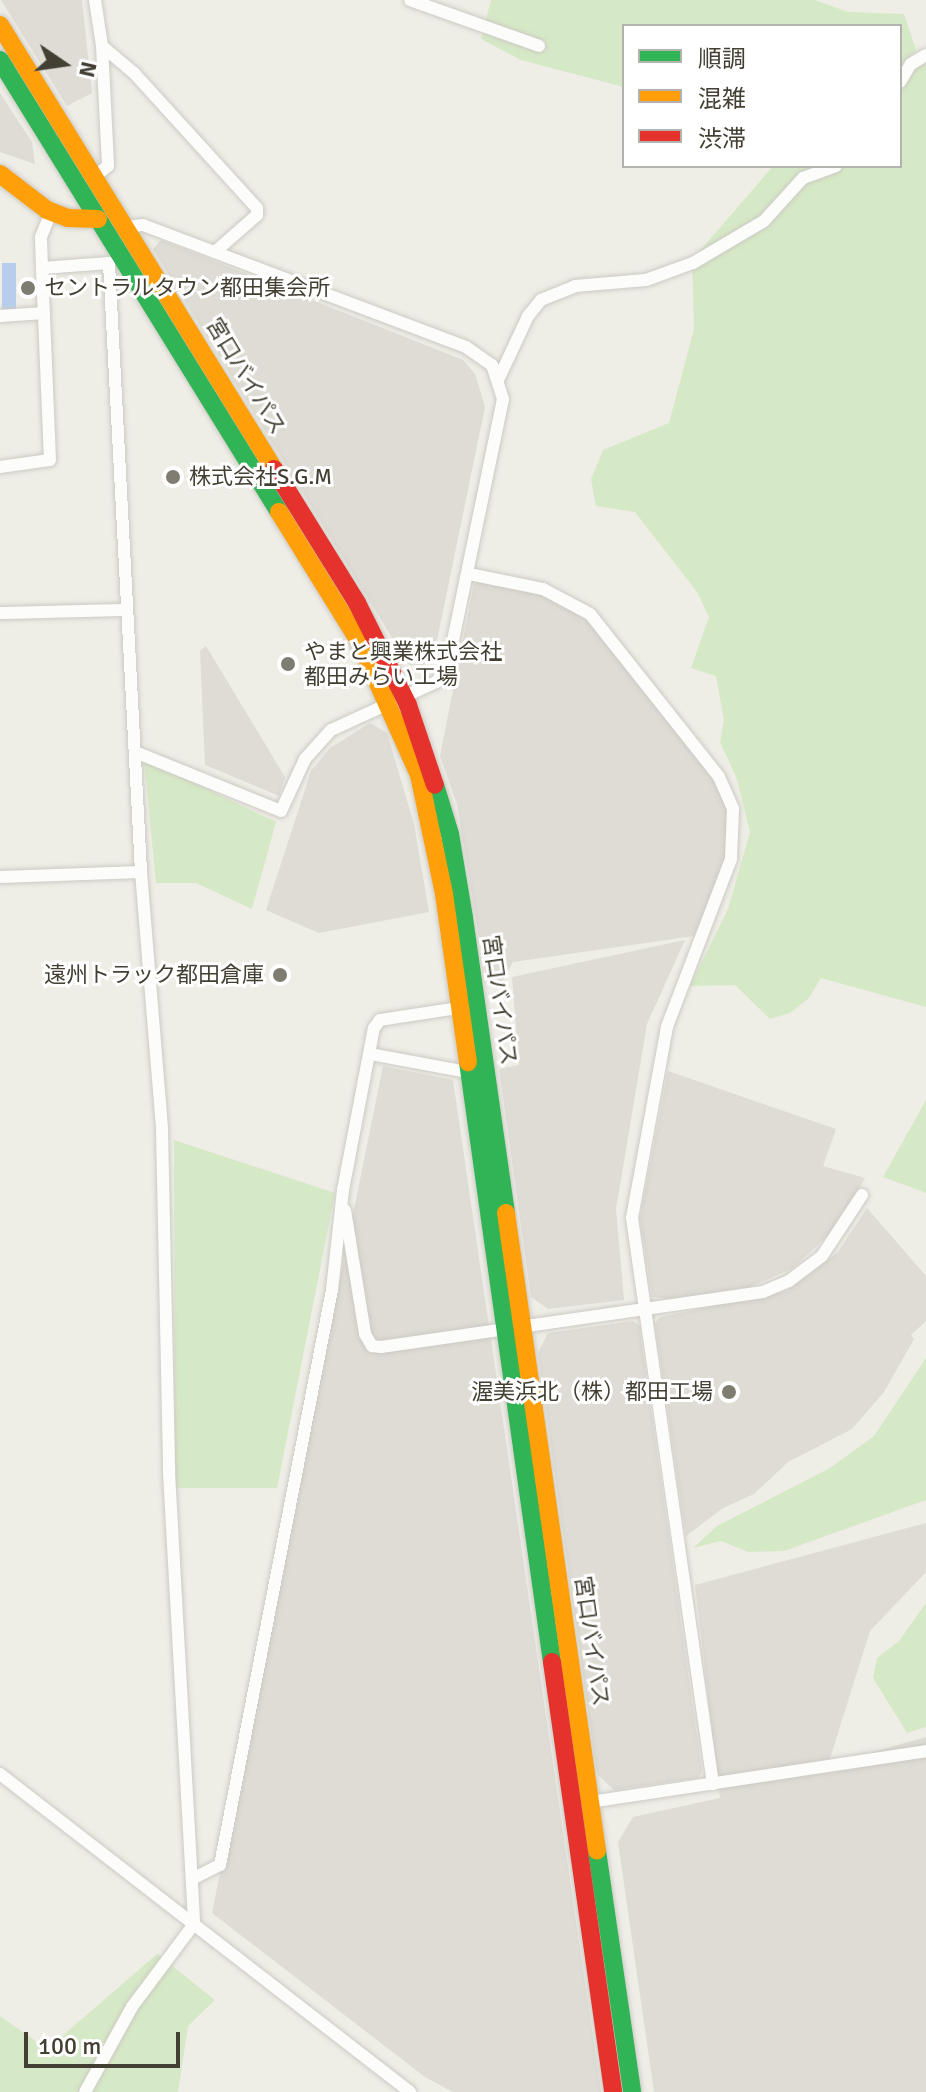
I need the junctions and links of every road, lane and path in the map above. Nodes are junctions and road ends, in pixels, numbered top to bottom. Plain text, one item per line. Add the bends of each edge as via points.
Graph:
1 (95, 0) edge
2 (410, 0) edge
3 (0, 25) edge
4 (102, 46) junction
5 (539, 46) dead end
6 (926, 55) edge
7 (0, 60) edge
8 (902, 79) edge
9 (830, 168) edge
10 (0, 174) edge
11 (95, 176) junction
12 (51, 212) junction
13 (98, 219) junction
14 (128, 227) junction
15 (216, 251) junction
16 (42, 268) junction
17 (44, 313) junction
18 (0, 316) edge
19 (499, 378) junction
20 (0, 467) edge
21 (469, 574) junction
22 (126, 610) junction
23 (0, 613) edge
24 (398, 702) junction
25 (135, 752) junction
26 (141, 872) junction
27 (0, 877) edge
28 (458, 1008) junction
29 (370, 1054) junction
30 (467, 1072) junction
31 (342, 1194) junction
32 (862, 1195) dead end
33 (645, 1311) junction
34 (513, 1328) junction
35 (926, 1751) edge
36 (0, 1774) edge
37 (713, 1784) junction
38 (590, 1802) junction
39 (194, 1878) junction
40 (194, 1924) junction
41 (85, 2092) edge
42 (410, 2092) edge
43 (613, 2092) edge
44 (632, 2092) edge

1 - 4 street
2 - 5 street
3 - 11 main road, 宮口バイパス
4 - 11 street via 108,166
4 - 15 street via 134,73 257,208 257,215
6 - 8 street via 911,64
7 - 13 main road, 宮口バイパス
9 - 19 street via 803,178 764,221 693,263 646,280 575,286 541,300
10 - 12 main road
11 - 14 main road, 宮口バイパス
12 - 13 main road
12 - 16 street via 41,237
13 - 24 main road, 宮口バイパス
14 - 15 street via 143,225
14 - 24 main road, 宮口バイパス via 357,603
15 - 19 street via 466,347 486,359
16 - 17 street
16 - 22 street via 109,263
17 - 18 street
17 - 20 street via 50,460
19 - 21 street via 503,407
21 - 24 street via 447,669 436,682
21 - 33 street via 543,589 590,614 719,777 733,809 731,859 667,1027 632,1218
22 - 23 street
22 - 25 street
24 - 25 street via 343,723 321,740 305,759 281,811
24 - 28 main road, 宮口バイパス via 444,894
24 - 34 main road, 宮口バイパス via 450,834
25 - 26 street
26 - 27 street
26 - 39 street via 156,999 167,1223 169,1473 184,1694 183,1768
28 - 29 street via 380,1020
28 - 30 main road, 宮口バイパス
29 - 30 street
29 - 31 street
30 - 34 main road, 宮口バイパス
31 - 34 street via 372,1346
31 - 39 street via 332,1290 220,1865
32 - 33 street via 835,1241 789,1281 750,1295
33 - 34 street
33 - 37 street
34 - 38 main road, 宮口バイパス
34 - 43 main road, 宮口バイパス
35 - 37 street
36 - 40 street
37 - 38 street
38 - 44 main road, 宮口バイパス
39 - 40 street
40 - 41 street via 132,2007
40 - 42 street

